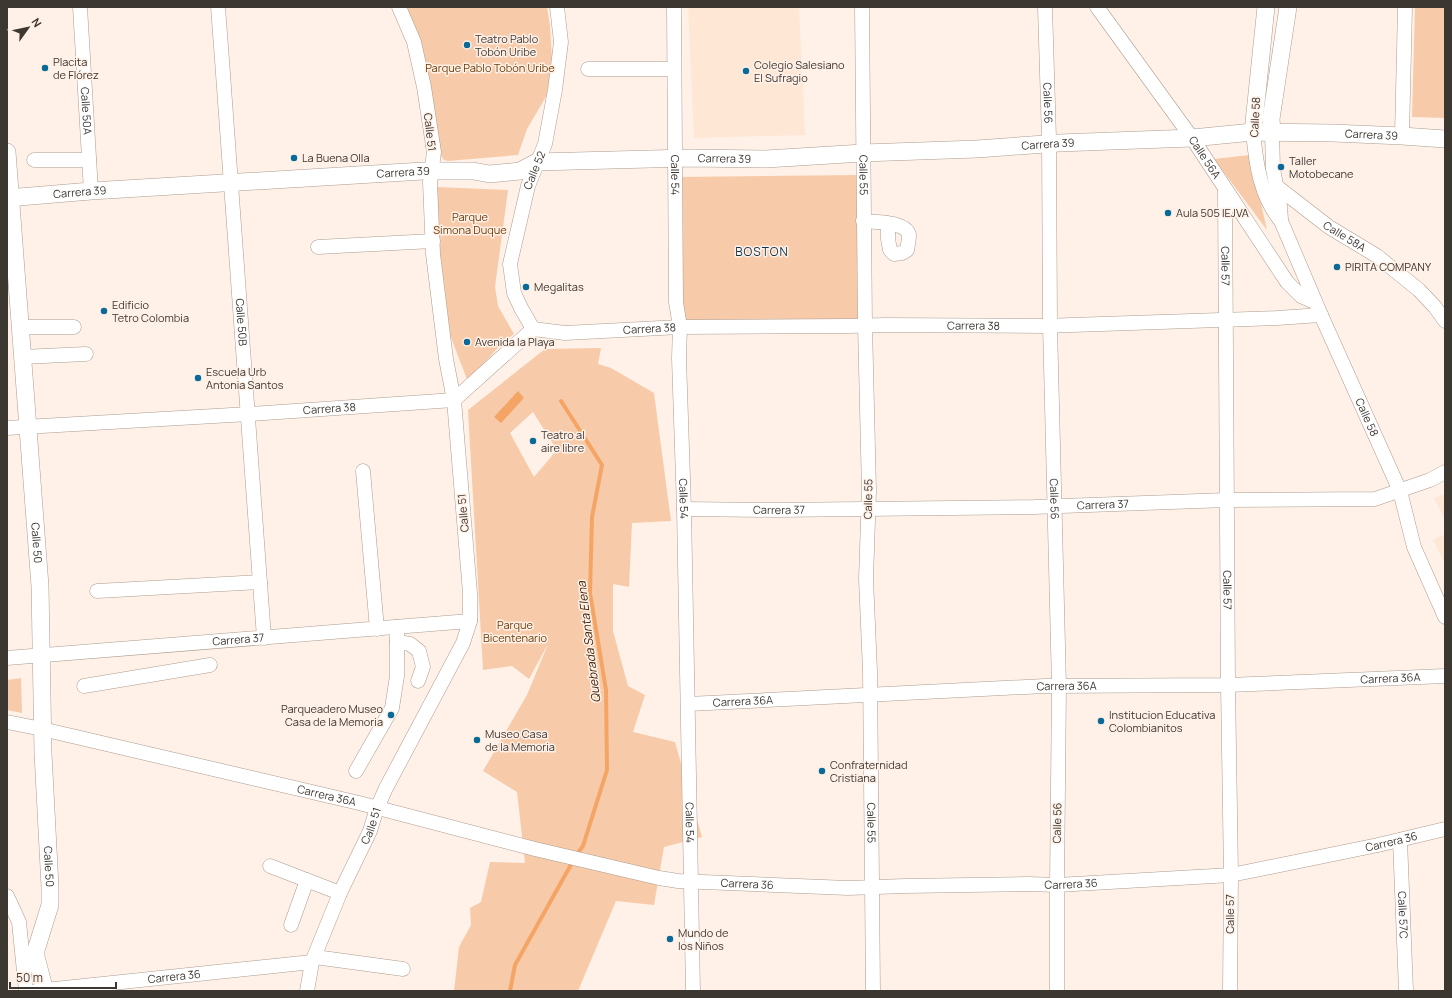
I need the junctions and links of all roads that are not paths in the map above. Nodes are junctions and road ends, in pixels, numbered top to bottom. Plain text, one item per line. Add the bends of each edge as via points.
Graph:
1 (80, 7) edge
2 (218, 7) edge
3 (398, 7) edge
4 (557, 7) edge
5 (674, 7) edge
6 (862, 7) edge
7 (1045, 7) edge
8 (1097, 7) edge
9 (1266, 7) edge
10 (1288, 7) edge
11 (1404, 7) edge
12 (588, 69) dead end
13 (674, 69) junction
14 (1253, 132) junction
15 (1272, 132) junction
16 (1402, 136) junction
17 (1192, 138) junction
18 (1445, 139) edge
19 (1049, 143) junction
20 (7, 152) edge
21 (862, 153) junction
22 (674, 159) junction
23 (34, 160) dead end
24 (89, 160) junction
25 (537, 162) junction
26 (432, 171) junction
27 (230, 183) junction
28 (1276, 186) junction
29 (1225, 188) junction
30 (91, 191) junction
31 (9, 197) edge
32 (863, 221) junction
33 (1281, 221) junction
34 (888, 223) dead end
35 (433, 241) junction
36 (318, 247) dead end
37 (1315, 302) junction
38 (1321, 315) junction
39 (1226, 319) junction
40 (1445, 321) edge
41 (864, 325) junction
42 (1050, 325) junction
43 (74, 327) dead end
44 (680, 327) junction
45 (20, 328) junction
46 (532, 329) junction
47 (86, 354) dead end
48 (22, 357) junction
49 (454, 400) junction
50 (249, 414) junction
51 (28, 427) junction
52 (7, 428) edge
53 (363, 471) dead end
54 (1445, 472) edge
55 (1400, 491) junction
56 (1227, 500) junction
57 (1055, 506) junction
58 (869, 508) junction
59 (684, 509) junction
60 (260, 582) junction
61 (96, 591) dead end
62 (1445, 617) edge
63 (470, 621) junction
64 (398, 627) junction
65 (377, 629) junction
66 (264, 638) junction
67 (397, 642) junction
68 (41, 655) junction
69 (7, 658) edge
70 (210, 665) dead end
71 (1445, 676) edge
72 (418, 681) dead end
73 (1228, 685) junction
74 (84, 686) dead end
75 (1058, 686) junction
76 (870, 695) junction
77 (688, 704) junction
78 (7, 722) edge
79 (42, 729) junction
80 (356, 771) dead end
81 (377, 808) junction
82 (1445, 829) edge
83 (1400, 840) junction
84 (270, 866) dead end
85 (1231, 875) junction
86 (307, 880) junction
87 (691, 882) junction
88 (1057, 885) junction
89 (872, 887) junction
90 (340, 893) junction
91 (7, 896) edge
92 (19, 922) junction
93 (291, 925) dead end
94 (40, 934) junction
95 (314, 960) junction
96 (403, 969) dead end
97 (26, 991) edge
98 (42, 991) edge
99 (308, 991) edge
100 (693, 991) edge
101 (873, 991) edge
102 (1057, 991) edge
103 (1230, 991) edge
104 (1406, 991) edge

1 - 24 street, Calle 50A
2 - 27 street, Calle 50B
3 - 26 street, Calle 51 via 414,42 424,87 434,152
4 - 25 street, Calle 52 via 561,42 556,83 544,144
5 - 13 street, Calle 54
6 - 21 street, Calle 55
7 - 19 street, Calle 56
8 - 17 street, Calle 56A
9 - 14 main road, Calle 58
10 - 15 main road, Calle 58
11 - 16 street
12 - 13 street
13 - 22 street, Calle 54
14 - 15 main road, Carrera 39
14 - 17 main road, Carrera 39
14 - 33 street, Calle 58 via 1256,162 1263,187 1272,211
15 - 16 main road, Carrera 39
15 - 28 street, Calle 58
16 - 18 main road, Carrera 39
17 - 19 main road, Carrera 39
17 - 29 street, Calle 56A
19 - 21 main road, Carrera 39 via 978,149
19 - 42 street, Calle 56
20 - 31 main road, Calle 50
21 - 22 main road, Carrera 39 via 766,159
21 - 32 street, Calle 55
22 - 25 main road, Carrera 39
22 - 44 street, Calle 54 via 676,302
23 - 24 street
24 - 30 street, Calle 50A
25 - 26 main road, Carrera 39 via 520,171 490,174 473,171
25 - 46 street, Calle 52 via 528,186 510,264 514,293
26 - 27 main road, Carrera 39
26 - 35 street, Calle 51 via 430,182
27 - 30 main road, Carrera 39
27 - 50 street, Calle 50B
28 - 33 street, Calle 58
28 - 40 street, Calle 58A via 1329,227 1376,256 1412,285 1435,307
29 - 37 street, Calle 56A via 1287,282 1301,296
29 - 39 street, Calle 57
30 - 31 main road, Carrera 39
31 - 45 main road, Calle 50
32 - 34 street
32 - 41 street, Calle 55
33 - 37 street, Calle 58
35 - 36 street
35 - 49 street, Calle 51 via 446,359
37 - 38 street, Calle 58
38 - 39 street, Carrera 38
38 - 55 street, Calle 58
39 - 42 street, Carrera 38
39 - 56 street, Calle 57
41 - 42 street, Carrera 38
41 - 44 street, Carrera 38
41 - 58 street, Calle 55
42 - 57 street, Calle 56
43 - 45 street
44 - 46 street, Carrera 38 via 565,333
44 - 59 street, Calle 54
45 - 48 main road, Calle 50
46 - 49 street
47 - 48 street
48 - 51 main road, Calle 50
49 - 50 street, Carrera 38
49 - 63 street, Calle 51 via 470,593
50 - 51 street, Carrera 38
50 - 60 street, Calle 50B
51 - 52 street, Carrera 38
51 - 68 main road, Calle 50 via 40,586
53 - 65 street
54 - 55 street, Carrera 37
55 - 56 street, Carrera 37 via 1375,499
55 - 62 street, Calle 58 via 1414,547
56 - 57 street, Carrera 37
56 - 73 street, Calle 57
57 - 58 street, Carrera 37
57 - 75 street, Calle 56
58 - 59 street, Carrera 37
58 - 76 street, Calle 55 via 866,579
59 - 77 street, Calle 54
60 - 61 street
60 - 66 street, Calle 50B
63 - 64 street, Carrera 37
63 - 81 street, Calle 51 via 463,643
64 - 65 street, Carrera 37
64 - 67 street
65 - 66 street, Carrera 37
66 - 68 street, Carrera 37
67 - 72 street via 410,644 419,651 423,668
67 - 80 street via 397,676 392,708
68 - 69 street, Carrera 37
68 - 79 main road, Calle 50
70 - 74 street
71 - 73 street, Carrera 36A
73 - 75 street, Carrera 36A
73 - 85 street, Calle 57
75 - 76 street, Carrera 36A
75 - 88 street, Calle 56
76 - 77 street, Carrera 36A
76 - 89 street, Calle 55
77 - 87 street, Calle 54
78 - 79 street, Carrera 36A
79 - 81 street, Carrera 36A
79 - 94 main road, Calle 50 via 50,904
81 - 87 street, Carrera 36A via 535,849 659,878
81 - 90 street, Calle 51 via 370,831
82 - 83 street, Carrera 36
83 - 85 street, Carrera 36
83 - 104 street, Calle 57C
84 - 86 street
85 - 88 street, Carrera 36
85 - 103 street, Calle 57
86 - 90 street
86 - 93 street
87 - 89 street, Carrera 36
87 - 100 street, Calle 54
88 - 89 street, Carrera 36
88 - 102 street, Calle 56
89 - 101 street, Calle 55
90 - 95 street, Calle 51
91 - 92 street
92 - 94 street
92 - 97 street
94 - 98 main road, Calle 50 via 36,957
95 - 96 street, Carrera 36
95 - 98 street, Carrera 36
95 - 99 street, Calle 51

